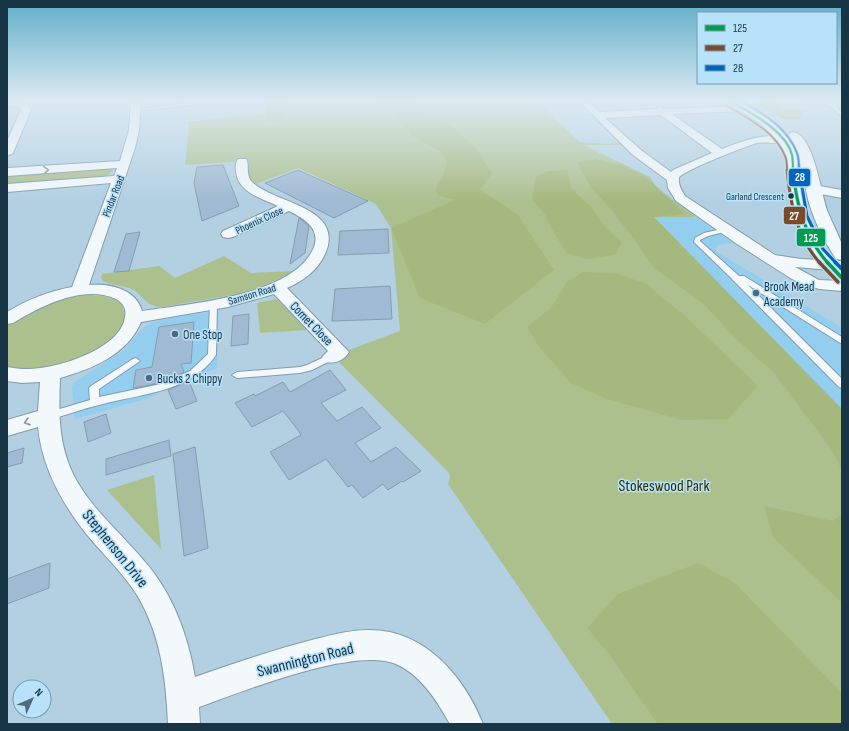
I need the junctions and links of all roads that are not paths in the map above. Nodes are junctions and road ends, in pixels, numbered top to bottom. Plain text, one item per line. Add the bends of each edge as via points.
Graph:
1 (15, 134) edge
2 (133, 134) edge
3 (619, 134) edge
4 (694, 134) edge
5 (778, 134) edge
6 (792, 134) edge
7 (784, 140) junction
8 (7, 153) edge
9 (720, 153) junction
10 (242, 161) dead end
11 (125, 164) junction
12 (7, 172) edge
13 (119, 179) junction
14 (673, 179) junction
15 (794, 182) junction
16 (813, 187) junction
17 (7, 188) edge
18 (842, 194) edge
19 (289, 206) junction
20 (726, 230) junction
21 (228, 234) dead end
22 (833, 260) edge
23 (728, 270) junction
24 (799, 270) junction
25 (842, 278) edge
26 (842, 286) edge
27 (277, 287) junction
28 (79, 290) junction
29 (213, 304) junction
30 (134, 318) junction
31 (7, 319) edge
32 (842, 341) edge
33 (332, 357) joint
34 (136, 361) dead end
35 (7, 374) edge
36 (50, 374) junction
37 (237, 375) dead end
38 (842, 385) edge
39 (95, 402) junction
40 (48, 416) junction
41 (7, 428) edge
42 (183, 711) edge
43 (467, 724) edge

1 - 8 street
2 - 11 street, Pindar Road
3 - 14 street
4 - 9 street
5 - 7 main road
6 - 16 main road via 806,152
7 - 9 street via 758,139
7 - 15 main road via 792,155
9 - 14 street via 677,172
10 - 19 street, Samson Road via 245,182 253,189
12 -> 11 street
11 - 13 street, Pindar Road
13 - 17 street
13 - 28 street, Pindar Road
14 - 20 street via 674,188 680,198
15 - 16 main road
15 - 22 main road via 801,218
16 - 18 street
16 - 22 main road
19 - 21 street, Phoenix Close
19 - 27 street, Samson Road via 310,216 317,223 322,244 310,265
20 - 23 lane via 701,236 697,242
20 - 24 street via 768,258
22 - 24 street
22 - 25 main road
23 - 32 lane
23 - 38 lane
24 - 26 street via 806,281
27 - 29 street, Samson Road via 240,299
27 - 33 street, Comet Close via 340,352
28 - 30 street via 102,290 121,295 134,309
28 - 31 street via 41,300
29 - 30 street, Samson Road
29 - 39 lane via 212,354 193,373 163,387
30 - 36 street via 128,331 116,344 97,357 74,368
33 - 37 lane via 300,370
34 - 39 lane via 94,388
35 - 36 street via 30,377
36 - 40 street, Stephenson Drive
39 - 40 lane
40 -> 41 street
40 - 42 street, Stephenson Drive via 56,460 66,481 93,523 151,592 166,622 175,657
42 - 43 street, Swannington Road via 272,665 339,648 362,645 387,646 408,654 426,665 455,700

